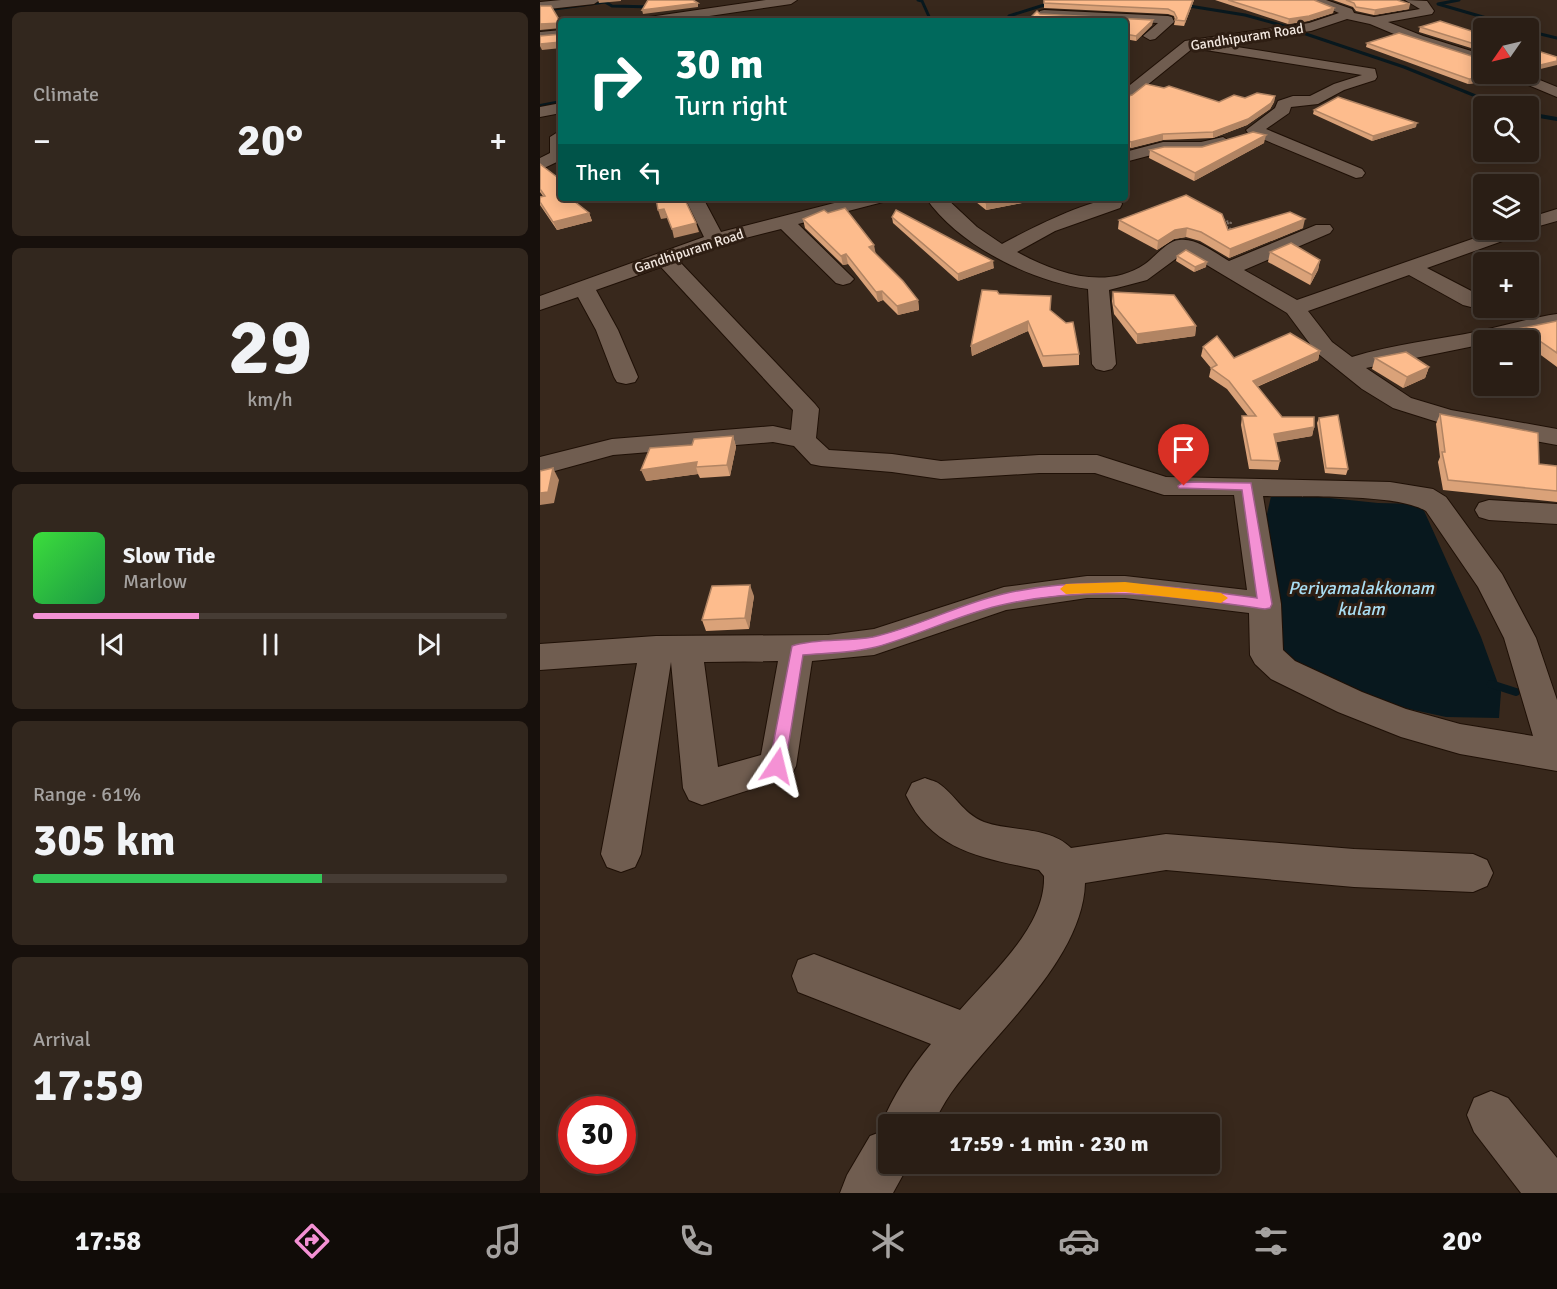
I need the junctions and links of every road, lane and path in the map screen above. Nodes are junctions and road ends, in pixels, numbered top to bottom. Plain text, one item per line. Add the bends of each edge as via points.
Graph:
1 (594, 0) edge
2 (791, 0) edge
3 (1315, 0) edge
4 (1411, 0) edge
5 (540, 6) edge
6 (668, 8) edge
7 (1044, 14) edge
8 (1346, 15) junction
9 (677, 18) edge
10 (684, 18) edge
11 (1127, 18) edge
12 (1128, 18) edge
13 (1374, 21) junction
14 (558, 34) edge
15 (1133, 34) edge
16 (540, 36) edge
17 (1150, 36) junction
18 (1193, 43) junction
19 (1473, 56) edge
20 (1538, 84) edge
21 (1557, 92) edge
22 (1128, 94) edge
23 (558, 109) edge
24 (540, 112) edge
25 (1254, 130) junction
26 (558, 136) edge
27 (540, 139) edge
28 (558, 155) edge
29 (1128, 156) edge
30 (540, 165) edge
31 (1356, 173) dead end
32 (696, 201) edge
33 (853, 201) edge
34 (938, 201) edge
35 (1113, 204) dead end
36 (815, 206) edge
37 (1557, 214) edge
38 (1213, 215) edge
39 (1539, 221) edge
40 (786, 223) junction
41 (1323, 229) dead end
42 (715, 240) junction
43 (1487, 240) edge
44 (1273, 251) junction
45 (1002, 252) junction
46 (664, 258) junction
47 (1410, 267) junction
48 (1228, 269) junction
49 (843, 279) dead end
50 (1098, 286) junction
51 (584, 287) junction
52 (1471, 300) dead end
53 (540, 303) edge
54 (1295, 308) junction
55 (1557, 321) edge
56 (1104, 364) dead end
57 (1348, 366) junction
58 (626, 377) dead end
59 (1557, 437) edge
60 (803, 440) junction
61 (540, 466) edge
62 (1247, 486) junction
63 (1489, 510) dead end
64 (1557, 514) edge
65 (1265, 604) junction
66 (671, 649) junction
67 (797, 650) junction
68 (540, 657) edge
69 (1557, 755) edge
70 (925, 795) dead end
71 (621, 854) dead end
72 (1064, 868) junction
73 (1473, 873) dead end
74 (814, 976) dead end
75 (969, 1036) junction
76 (912, 1114) edge
77 (1491, 1115) dead end
78 (878, 1171) edge
79 (865, 1193) edge
80 (1553, 1193) edge

1 - 5 street
2 - 10 street
3 - 8 street, Gandhipuram Road via 1346,10
4 - 13 street via 1428,10
6 - 9 street
7 - 11 street
8 - 13 street
8 - 18 street, Gandhipuram Road via 1311,27
12 - 17 street via 1168,20
13 - 19 street
14 - 16 street
15 - 17 street
17 - 18 street
18 - 22 street, Gandhipuram Road
18 - 25 street via 1370,72 1370,77 1339,87 1320,99 1284,104 1283,110
20 - 21 street
23 - 24 street
25 - 29 street via 1217,144 1163,147
25 - 31 street
26 - 27 street
28 - 30 street
32 - 42 street
33 - 36 street, Gandhipuram Road
34 - 45 street via 981,240
35 - 45 street via 1048,227
36 - 40 street, Gandhipuram Road
37 - 39 street
38 - 44 path via 1231,223 1221,224
40 - 42 street, Gandhipuram Road
40 - 49 street
41 - 44 street
42 - 46 street, Gandhipuram Road
43 - 47 street
44 - 48 street
45 - 50 street via 1050,275
46 - 51 street, Gandhipuram Road
46 - 60 street via 806,410
47 - 52 street
47 - 54 street
48 - 50 street via 1198,250 1181,245 1152,269 1131,280
48 - 54 street
50 - 56 street
51 - 53 street, Gandhipuram Road
51 - 58 street
54 - 57 street via 1324,346
55 - 57 street
57 - 59 street via 1383,394 1402,403 1447,417
60 - 61 street via 773,434 612,447
60 - 62 street via 821,458 941,470 1097,464 1164,486
62 - 65 street
62 - 69 street via 1390,491 1423,496 1436,504 1491,582 1520,638
63 - 64 street
65 - 67 street via 1168,591 1087,587 1004,599 874,642
65 - 69 street via 1268,655 1283,670 1401,722 1460,740
66 - 67 street
66 - 67 street via 702,789 777,766
66 - 68 street
66 - 71 street
70 - 72 street via 947,820 975,838 1050,854
72 - 73 street via 1166,852 1354,868
72 - 75 street via 1065,886 1055,923 1039,951
74 - 75 street
75 - 76 street via 934,1077
77 - 80 street
78 - 79 street

